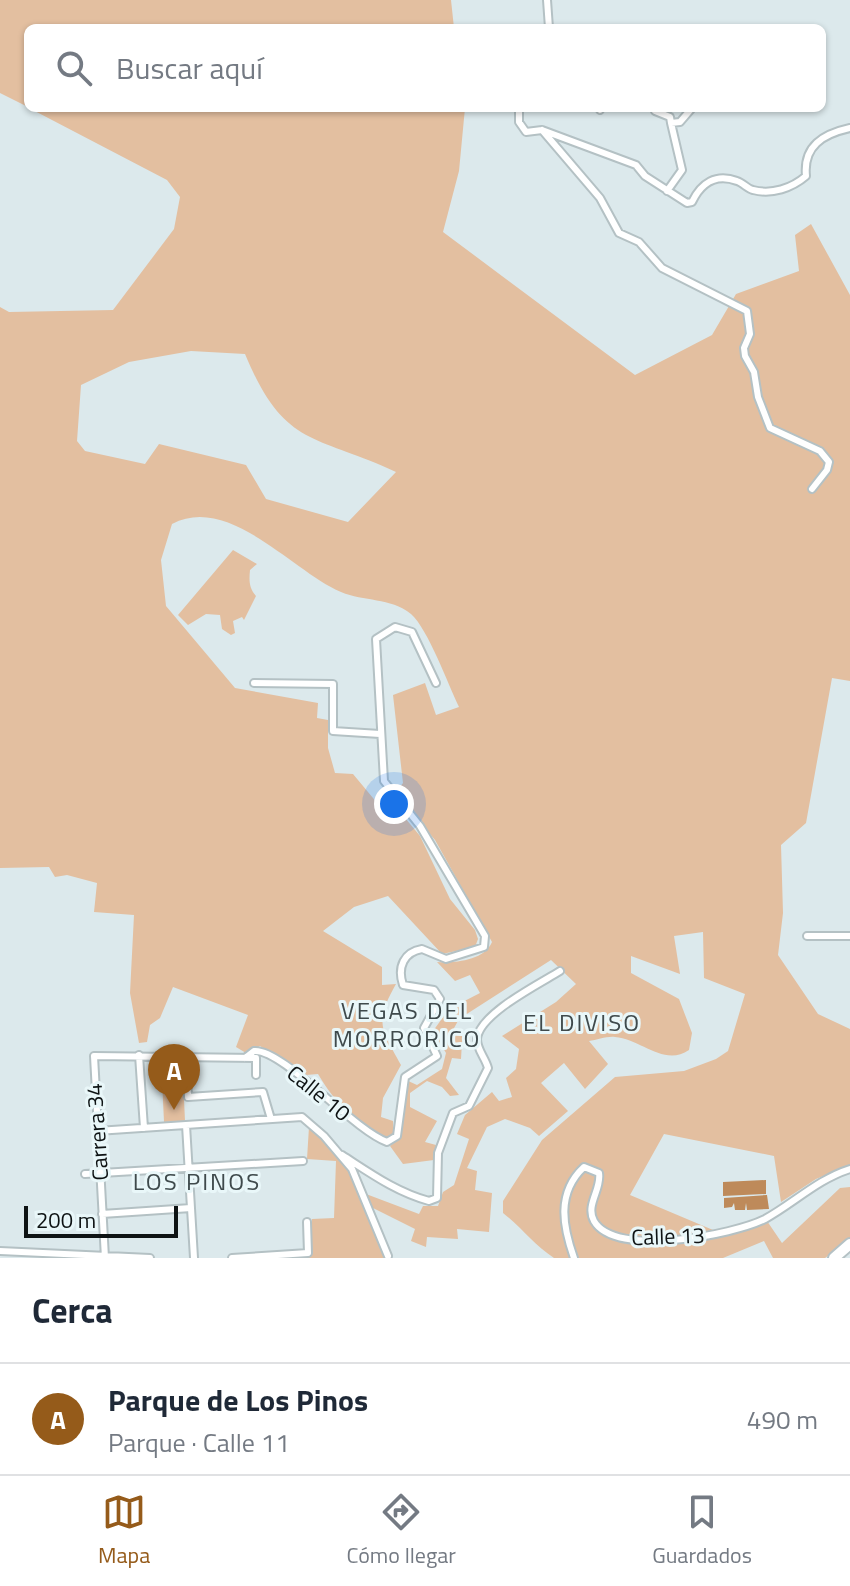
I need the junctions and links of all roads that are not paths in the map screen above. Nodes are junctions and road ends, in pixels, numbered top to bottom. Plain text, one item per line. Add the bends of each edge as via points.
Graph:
1 (547, 0) edge
2 (549, 24) edge
3 (519, 112) edge
4 (658, 112) edge
5 (689, 112) edge
6 (671, 123) junction
7 (850, 128) edge
8 (542, 130) junction
9 (667, 191) junction
10 (812, 489) dead end
11 (254, 683) dead end
12 (436, 683) dead end
13 (380, 734) junction
14 (807, 936) dead end
15 (850, 936) edge
16 (560, 971) dead end
17 (96, 1054) joint
18 (139, 1055) junction
19 (186, 1056) junction
20 (245, 1058) junction
21 (256, 1075) dead end
22 (271, 1119) junction
23 (186, 1125) junction
24 (144, 1128) junction
25 (97, 1131) junction
26 (342, 1155) junction
27 (303, 1161) dead end
28 (188, 1168) junction
29 (850, 1169) edge
30 (100, 1173) junction
31 (85, 1174) dead end
32 (191, 1208) junction
33 (102, 1214) junction
34 (307, 1222) dead end
35 (850, 1244) edge
36 (0, 1251) edge
37 (388, 1256) dead end
38 (105, 1257) edge
39 (147, 1258) edge
40 (194, 1258) edge
41 (232, 1258) edge
42 (574, 1258) edge
43 (834, 1258) edge

1 - 2 street
3 - 8 street via 526,132
4 - 6 street via 670,117
5 - 6 street
6 - 9 street via 682,170
7 - 9 street via 820,138 806,159 806,176 790,188 752,190 737,180 715,178 687,203
8 - 9 street via 636,165
8 - 10 street via 600,198 619,233 639,242 662,268 747,311 750,334 745,356 770,428 820,451 829,462
11 - 13 street via 333,684 333,731
12 - 13 street via 412,632 395,627 381,633 376,644
13 - 20 street, Calle 10 via 384,781 420,826 485,936 481,950 446,959 416,950 402,963 403,985 434,990 440,999 424,1028 437,1056 405,1077 395,1140 387,1142 265,1051
14 - 15 street
16 - 26 street via 480,1028 478,1047 488,1068 469,1106 453,1113 442,1137 437,1198 429,1201 402,1191
17 - 18 street, Calle 10
17 - 25 street, Carrera 34 via 92,1062
18 - 19 street, Calle 10
18 - 24 street
19 - 20 street, Calle 10
19 - 22 street via 188,1097 263,1092
20 - 21 street, Calle 10 via 256,1058
22 - 23 street
22 - 26 street via 302,1117
23 - 24 street
23 - 28 street
24 - 25 street
25 - 30 street, Carrera 34
26 - 37 street
27 - 28 street
28 - 30 street
28 - 32 street
29 - 42 street, Calle 13 via 763,1220 718,1234 667,1240 619,1238 605,1232 591,1212 599,1173 584,1167 571,1185 562,1218
30 - 31 street
30 - 33 street, Carrera 34
32 - 33 street
32 - 40 street
33 - 38 street, Carrera 34
34 - 41 street via 308,1253
35 - 43 highway
36 - 38 street
38 - 39 street

